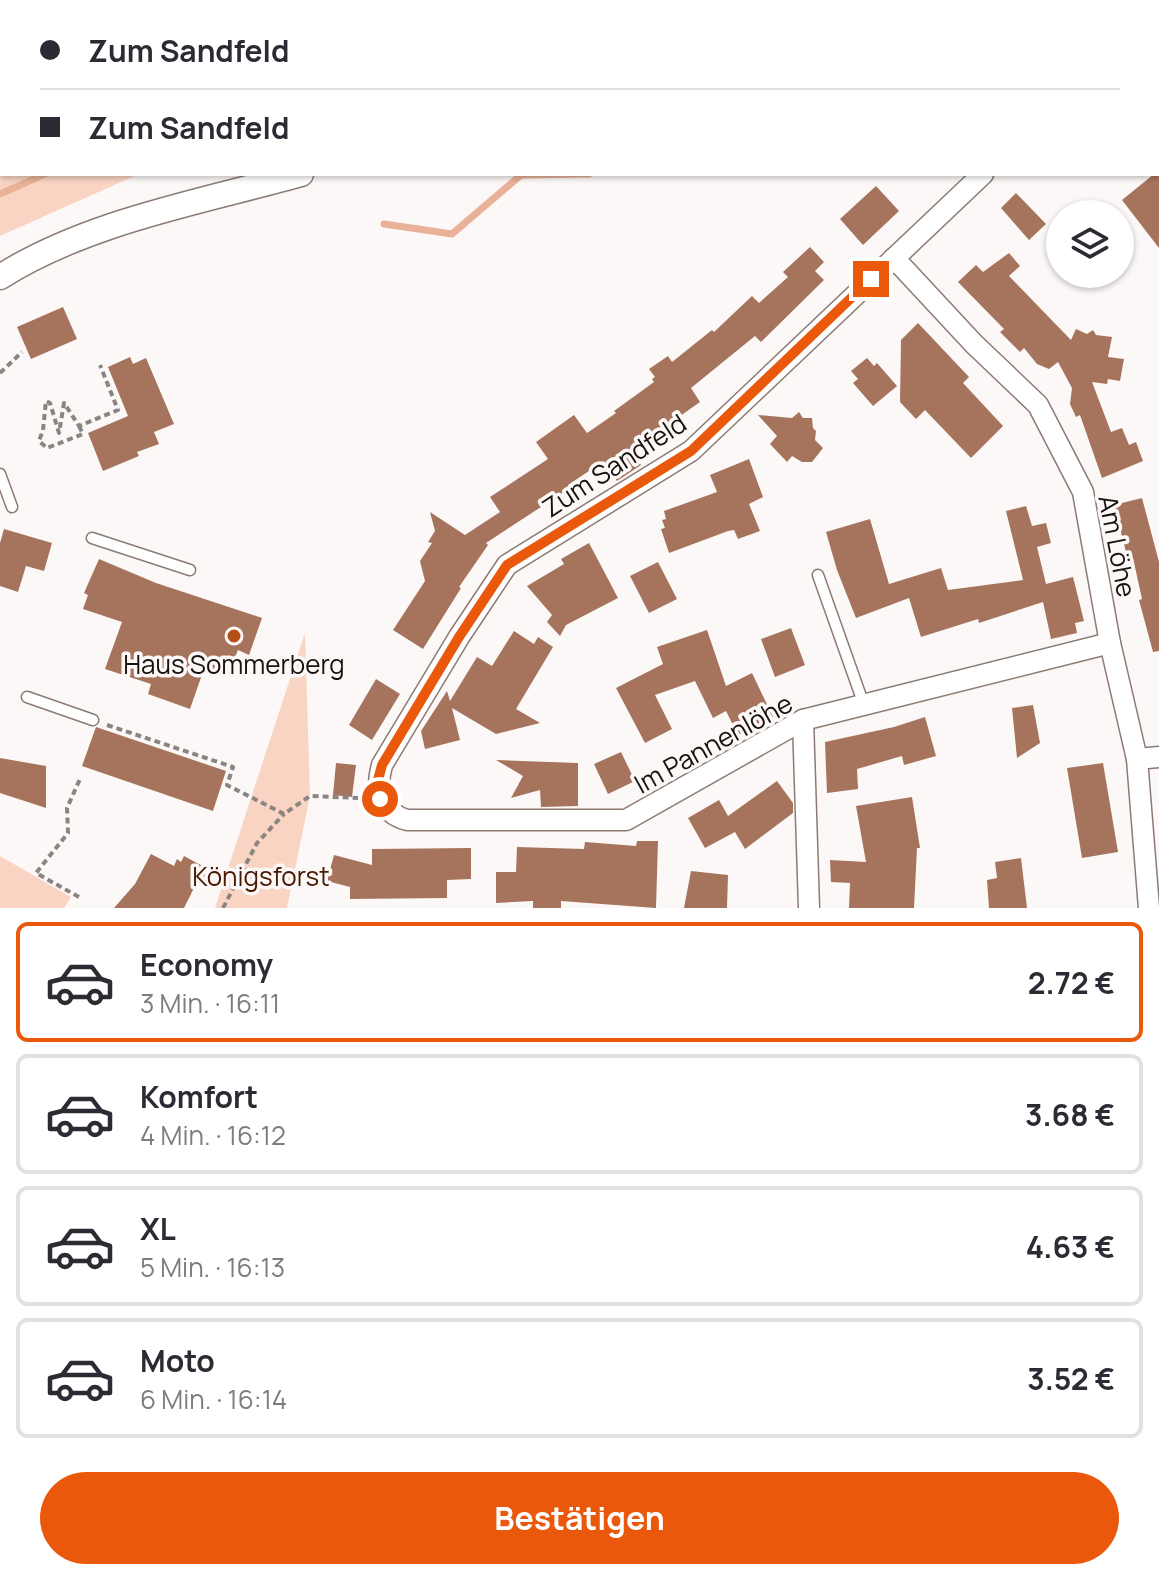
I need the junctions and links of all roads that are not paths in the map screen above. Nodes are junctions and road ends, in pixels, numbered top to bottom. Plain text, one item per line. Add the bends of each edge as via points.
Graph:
1 (294, 176) edge
2 (981, 176) edge
3 (894, 258) junction
4 (0, 277) edge
5 (0, 474) edge
6 (12, 507) dead end
7 (92, 538) dead end
8 (190, 570) dead end
9 (818, 575) dead end
10 (1110, 643) junction
11 (27, 697) dead end
12 (864, 705) junction
13 (93, 720) road end
14 (803, 720) junction
15 (1159, 757) edge
16 (1137, 759) junction
17 (383, 804) joint
18 (809, 908) edge
19 (1149, 908) edge

1 - 4 street via 90,235
2 - 3 street, Zum Sandfeld
3 - 10 street, Am Löhe via 1038,405 1083,492
3 - 17 street, Zum Sandfeld via 691,451 507,565 382,765 378,780
5 - 6 lane
7 - 8 lane
9 - 12 lane
10 - 12 street, Im Pannenlöhe
10 - 16 street, Am Löhe
11 - 13 lane
12 - 14 street, Im Pannenlöhe
14 - 17 street, Im Pannenlöhe via 626,820 417,821 396,817
14 - 18 street
15 - 16 street
16 - 19 street, Am Löhe

